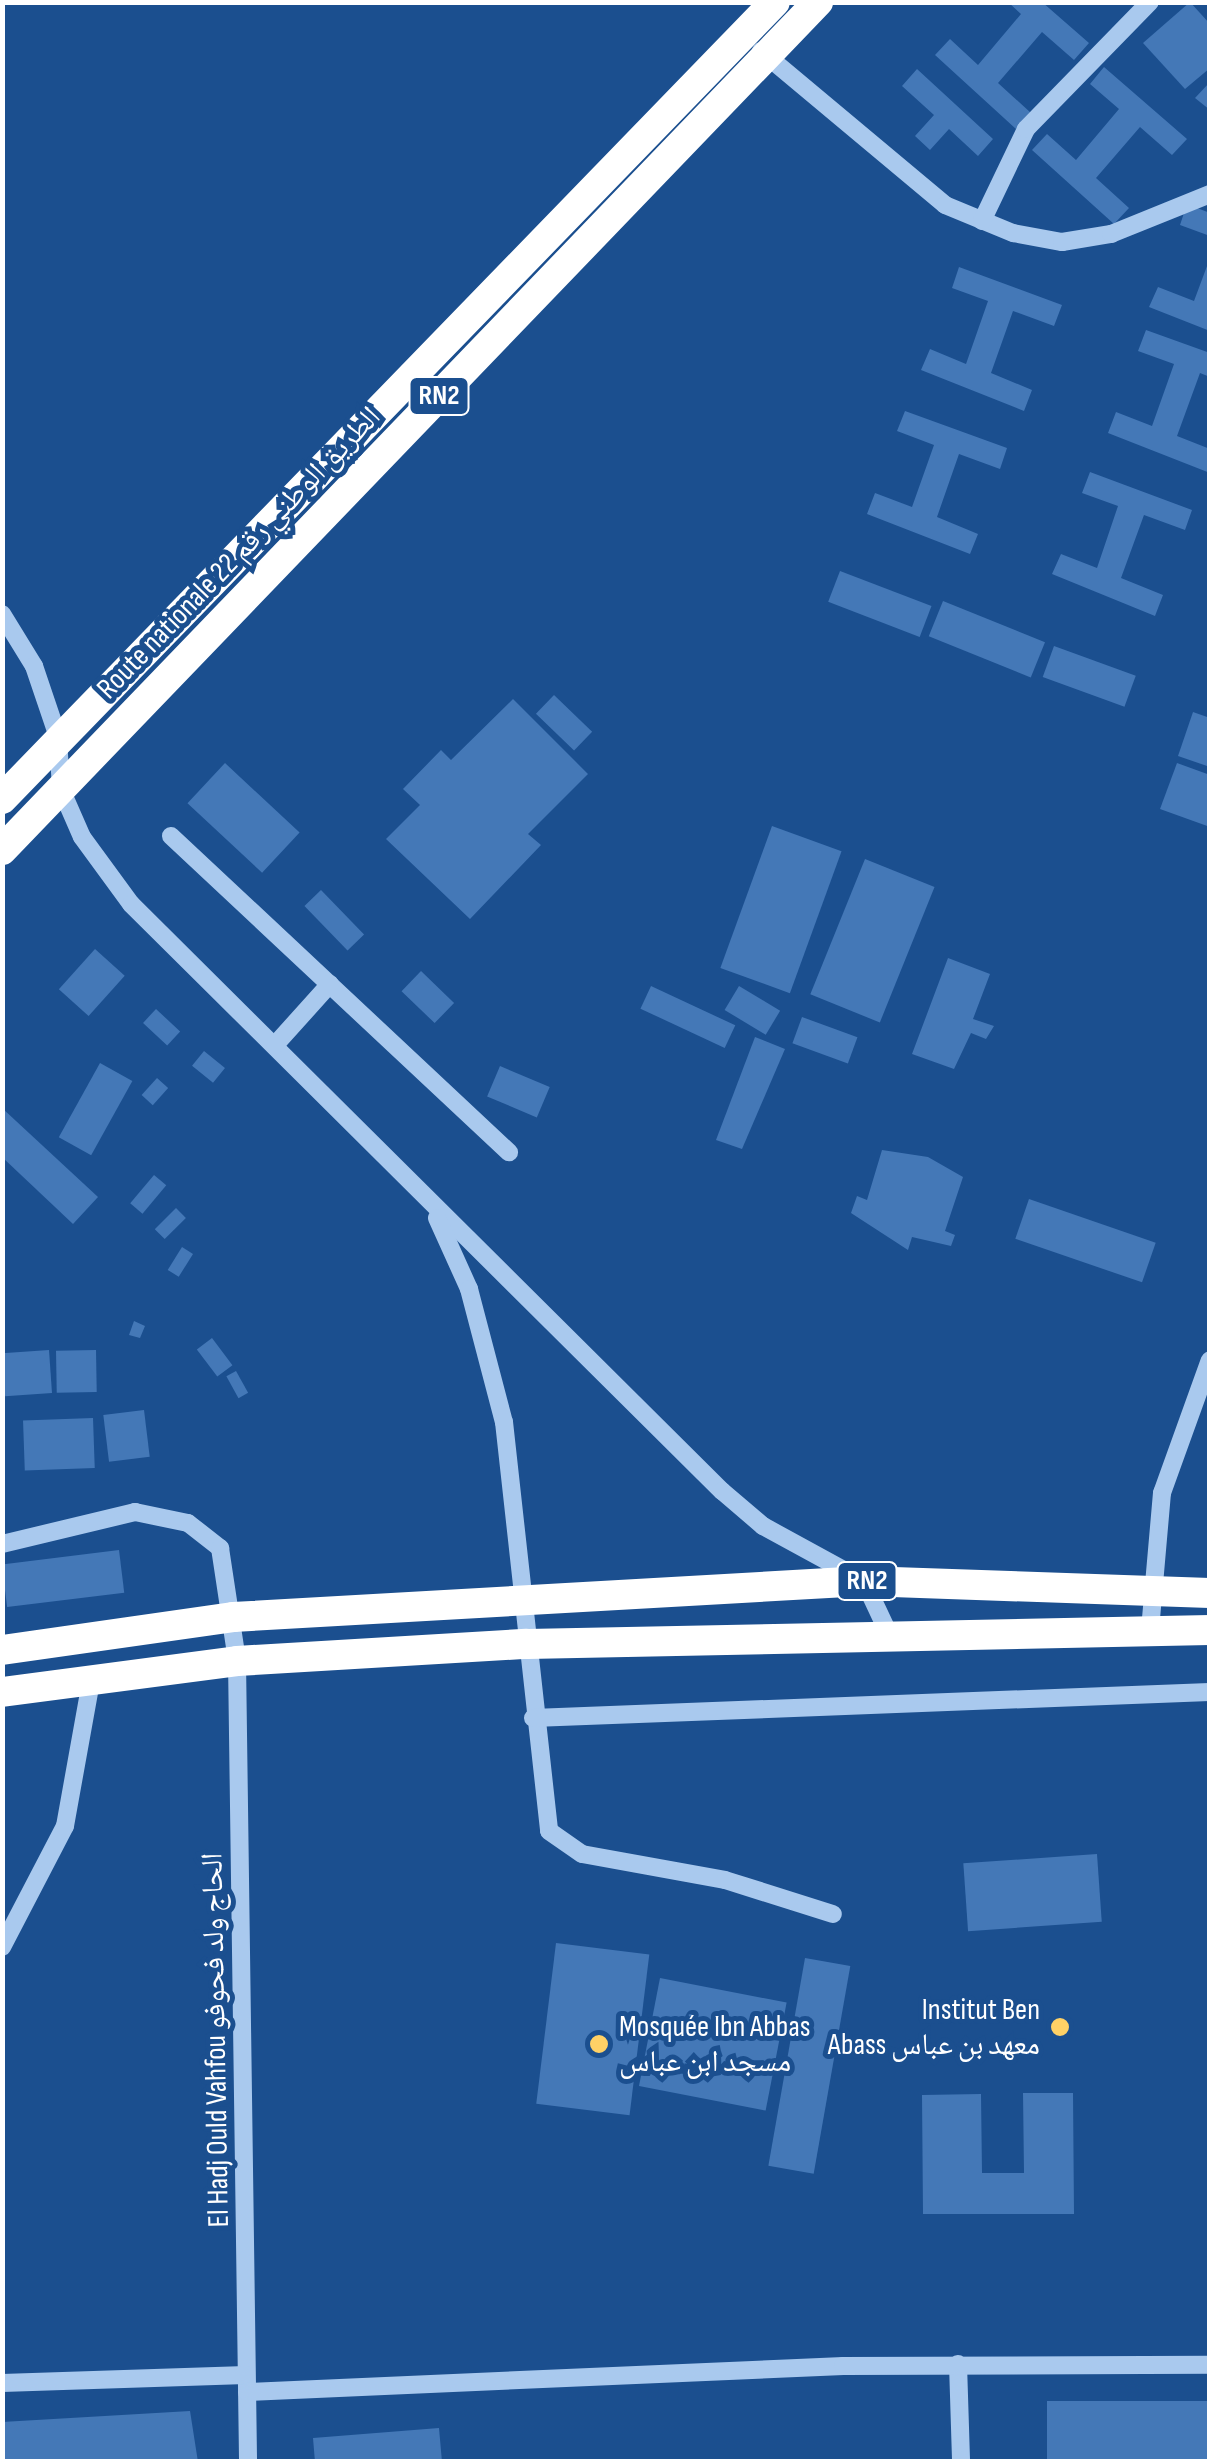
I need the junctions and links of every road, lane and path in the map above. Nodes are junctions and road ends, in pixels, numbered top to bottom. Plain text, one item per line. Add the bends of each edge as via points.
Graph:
1 (775, 2) edge
2 (818, 2) edge
3 (1150, 2) edge
4 (746, 33) junction
5 (766, 57) junction
6 (1210, 194) edge
7 (982, 221) junction
8 (2, 614) edge
9 (58, 737) junction
10 (60, 789) junction
11 (2, 799) edge
12 (171, 836) dead end
13 (2, 850) edge
14 (330, 984) junction
15 (276, 1045) junction
16 (509, 1152) dead end
17 (433, 1209) junction
18 (1210, 1360) edge
19 (2, 1544) edge
20 (864, 1581) junction
21 (1152, 1590) junction
22 (1210, 1593) edge
23 (525, 1598) junction
24 (233, 1617) junction
25 (886, 1630) junction
26 (1150, 1630) junction
27 (1210, 1630) edge
28 (527, 1644) junction
29 (2, 1650) edge
30 (237, 1661) junction
31 (92, 1675) junction
32 (2, 1692) edge
33 (1210, 1692) edge
34 (533, 1718) junction
35 (833, 1914) dead end
36 (2, 1947) edge
37 (958, 2364) junction
38 (1210, 2364) edge
39 (2, 2383) edge
40 (247, 2383) junction
41 (248, 2462) edge
42 (961, 2462) edge

1 - 4 highway, Route nationale 22 الطريق الوطني رقم / RN2
2 - 5 highway, Route nationale 22 الطريق الوطني رقم / RN2
3 - 7 street via 1026,128
4 - 5 street
4 - 9 highway, Route nationale 22 الطريق الوطني رقم / RN2
5 - 7 street via 945,205
5 - 10 highway, Route nationale 22 الطريق الوطني رقم / RN2
6 - 7 street via 1111,234 1062,242
8 - 9 street
9 - 10 street
9 - 11 highway, Route nationale 22 الطريق الوطني رقم / RN2
10 - 13 highway, Route nationale 22 الطريق الوطني رقم / RN2
10 - 15 street via 101,868
12 - 14 street
14 - 15 street
14 - 16 street
15 - 17 street
17 - 20 street via 722,1491 763,1526
17 - 23 street via 488,1347
18 - 21 street via 1162,1493
19 - 24 street, El Hadj Ould Vahfou الحاج ولد فحوفو via 135,1512 188,1522 220,1548
20 - 21 highway, RN2
20 - 23 highway, RN2
20 - 25 street
21 - 22 highway, RN2
21 - 26 street
23 - 24 highway, RN2
23 - 28 street
24 - 29 highway, RN2
24 - 30 street, El Hadj Ould Vahfou الحاج ولد فحوفو
25 - 26 highway, RN2
25 - 28 highway, RN2
26 - 27 highway, RN2
28 - 30 highway, RN2
28 - 34 street
30 - 31 highway, RN2
30 - 40 street, El Hadj Ould Vahfou الحاج ولد فحوفو
31 - 32 highway, RN2
31 - 36 street via 65,1826
33 - 34 street
34 - 35 street via 542,1819 569,1850 724,1880
37 - 38 street
37 - 40 street
37 - 42 street
39 - 40 street
40 - 41 street, El Hadj Ould Vahfou الحاج ولد فحوفو

